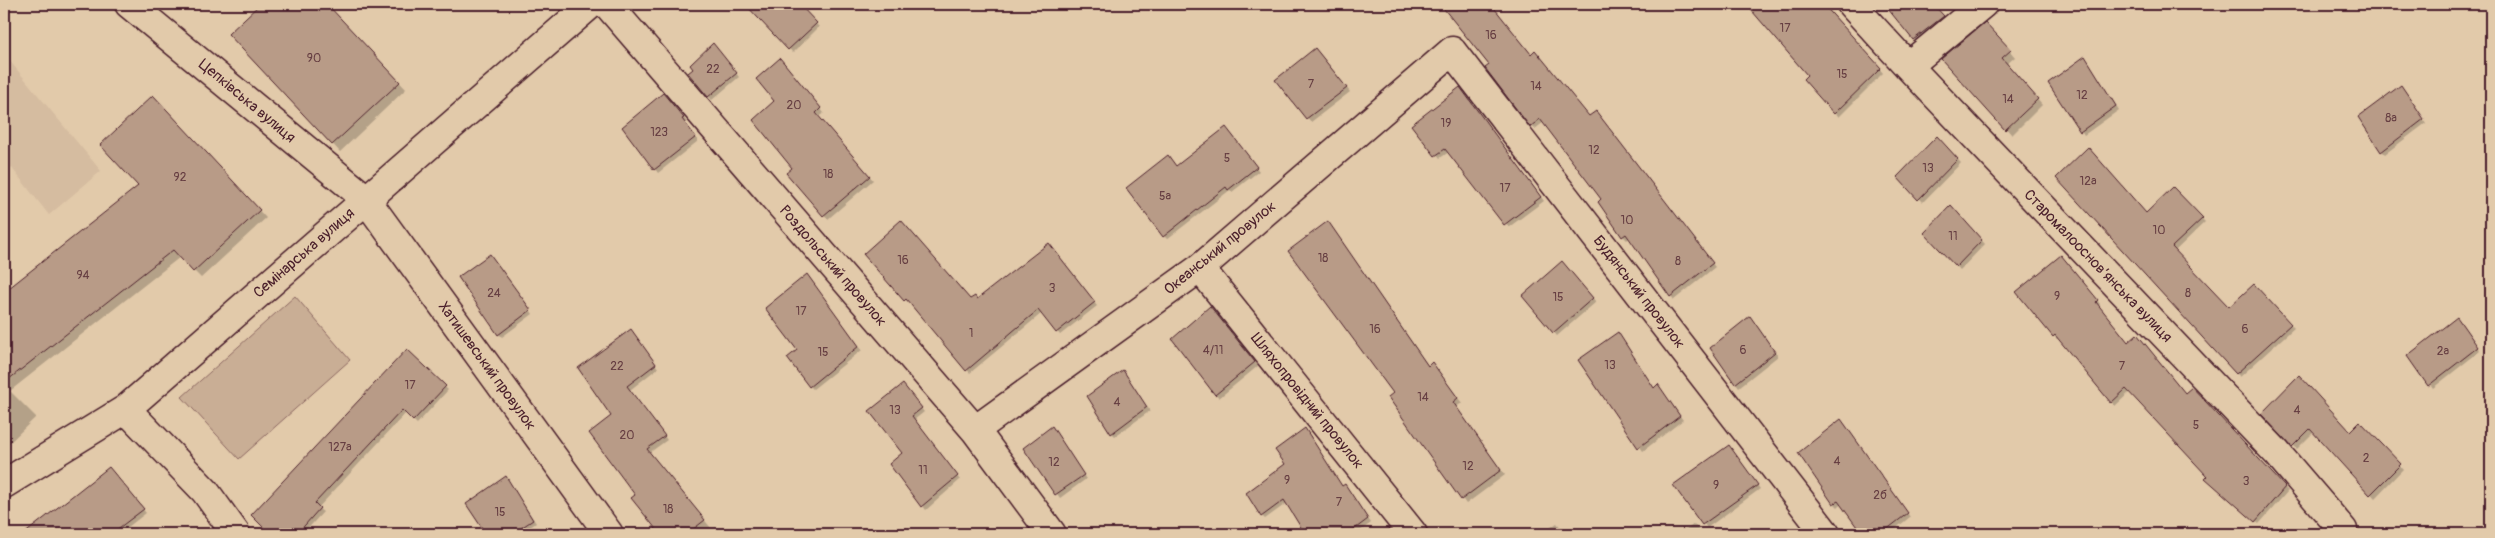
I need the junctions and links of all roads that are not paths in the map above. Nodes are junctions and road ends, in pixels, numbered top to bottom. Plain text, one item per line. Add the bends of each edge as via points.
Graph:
1 (129, 4) edge
2 (591, 4) edge
3 (606, 4) edge
4 (1852, 4) edge
5 (1983, 4) edge
6 (1452, 51) joint
7 (1908, 66) junction
8 (365, 198) junction
9 (1200, 268) junction
10 (126, 409) junction
11 (975, 430) junction
12 (4, 484) edge
13 (2343, 533) edge
14 (236, 534) edge
15 (609, 534) edge
16 (1052, 534) edge
17 (1413, 534) edge
18 (1826, 534) edge

1 - 8 street, Цепківська вулиця
2 - 8 street, Семінарська вулиця
3 - 11 street, Роздольський провулок
4 - 7 street, Старомалооснов’янська вулиця
5 - 7 street
6 - 9 street, Океанський провулок
6 - 18 street, Будянський провулок
7 - 13 street, Старомалооснов’янська вулиця via 2277,453
8 - 10 street, Семінарська вулиця
8 - 15 street, Хатишевський провулок
9 - 11 street, Океанський провулок
9 - 17 street, Шляхопровідний провулок
10 - 12 street, Семінарська вулиця
10 - 14 street via 205,491
11 - 16 street, Роздольський провулок

